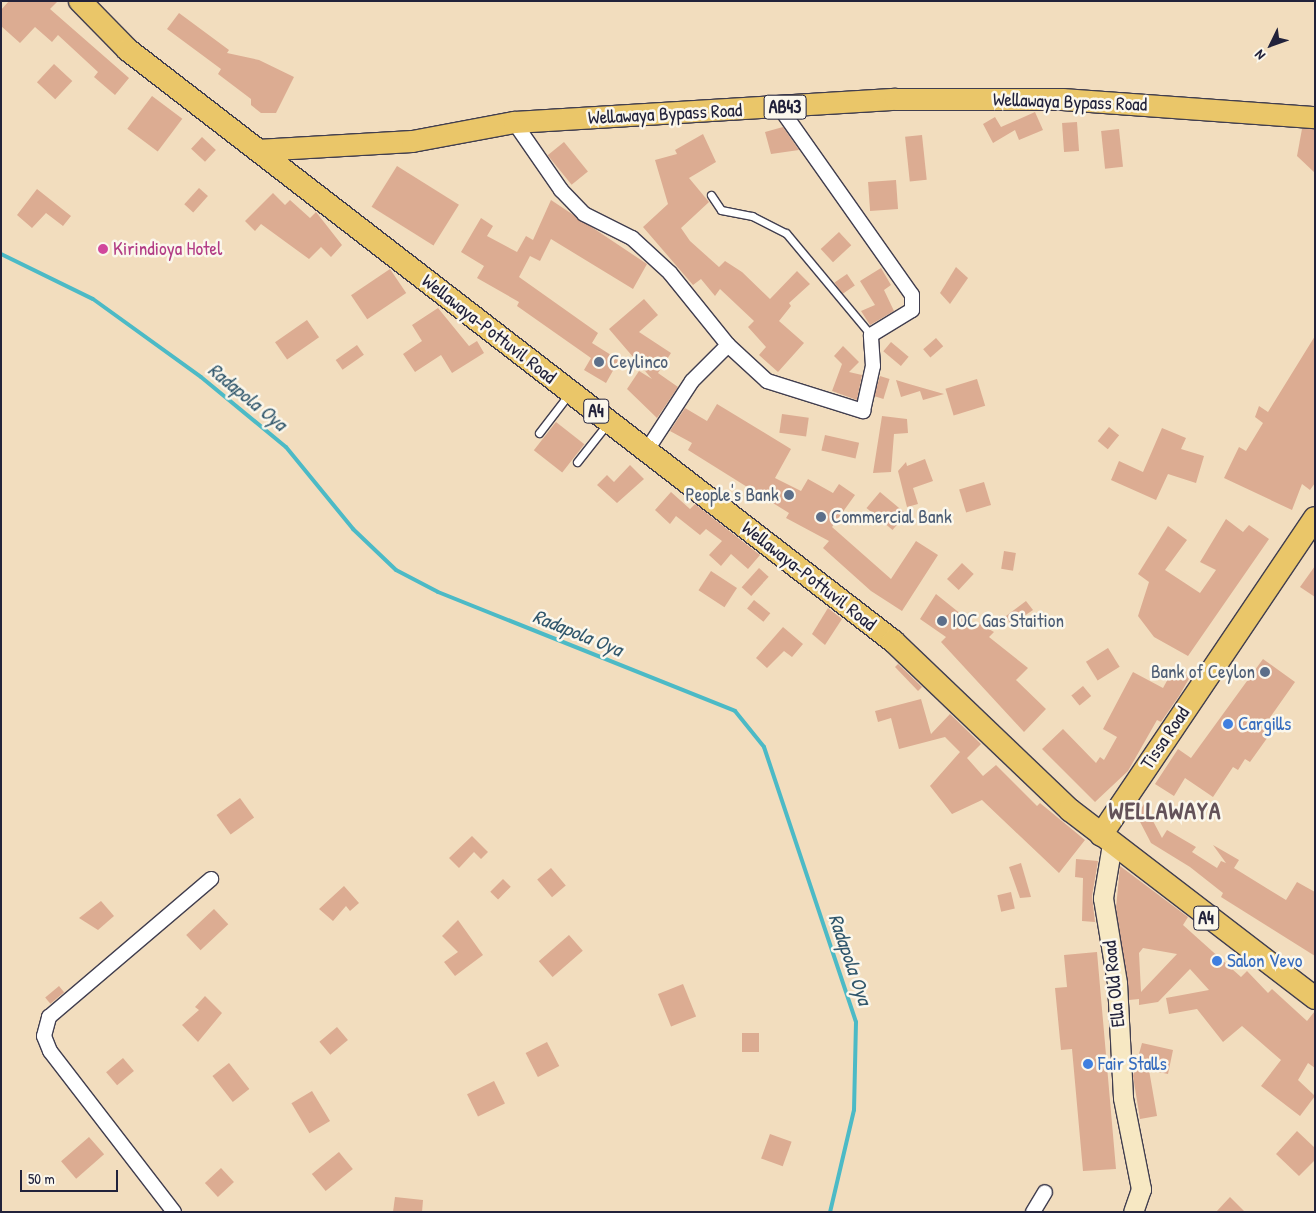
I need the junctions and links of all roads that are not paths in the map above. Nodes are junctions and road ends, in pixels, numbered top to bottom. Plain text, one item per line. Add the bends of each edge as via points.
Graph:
1 (80, 1) edge
2 (780, 108) junction
3 (1315, 117) edge
4 (514, 122) junction
5 (257, 150) junction
6 (711, 195) dead end
7 (871, 335) junction
8 (728, 345) junction
9 (571, 392) junction
10 (608, 421) junction
11 (539, 433) dead end
12 (647, 450) junction
13 (577, 462) dead end
14 (1315, 518) edge
15 (1106, 839) junction
16 (211, 879) dead end
17 (1315, 998) edge
18 (1045, 1192) dead end
19 (174, 1212) edge
20 (1033, 1212) edge
21 (1133, 1212) edge

1 - 5 highway, Wellawaya-Pottuvil Road / A4 via 128,50
2 - 3 main road, Wellawaya Bypass Road / AB43 via 895,99 1062,99
2 - 4 main road, Wellawaya Bypass Road / AB43
2 - 7 street via 912,295 912,310
4 - 5 main road, Wellawaya Bypass Road / AB43 via 412,141
4 - 8 street via 561,190 584,214 632,238 670,273
5 - 9 highway, Wellawaya-Pottuvil Road / A4
6 - 7 lane via 721,210 752,216 786,233 837,300
7 - 8 street via 873,366 863,411 767,381
8 - 12 street via 692,381
9 - 10 highway, Wellawaya-Pottuvil Road / A4
9 - 11 lane
10 - 12 highway, Wellawaya-Pottuvil Road / A4
10 - 13 lane
12 - 15 highway, Wellawaya-Pottuvil Road / A4 via 893,641 1041,785
14 - 15 highway, Tissa Road
15 - 17 highway, Wellawaya-Pottuvil Road / A4
15 - 21 main road, Ella Old Road via 1103,898 1117,984 1123,1098 1141,1189
16 - 19 street via 49,1017 44,1036 50,1051
18 - 20 street

